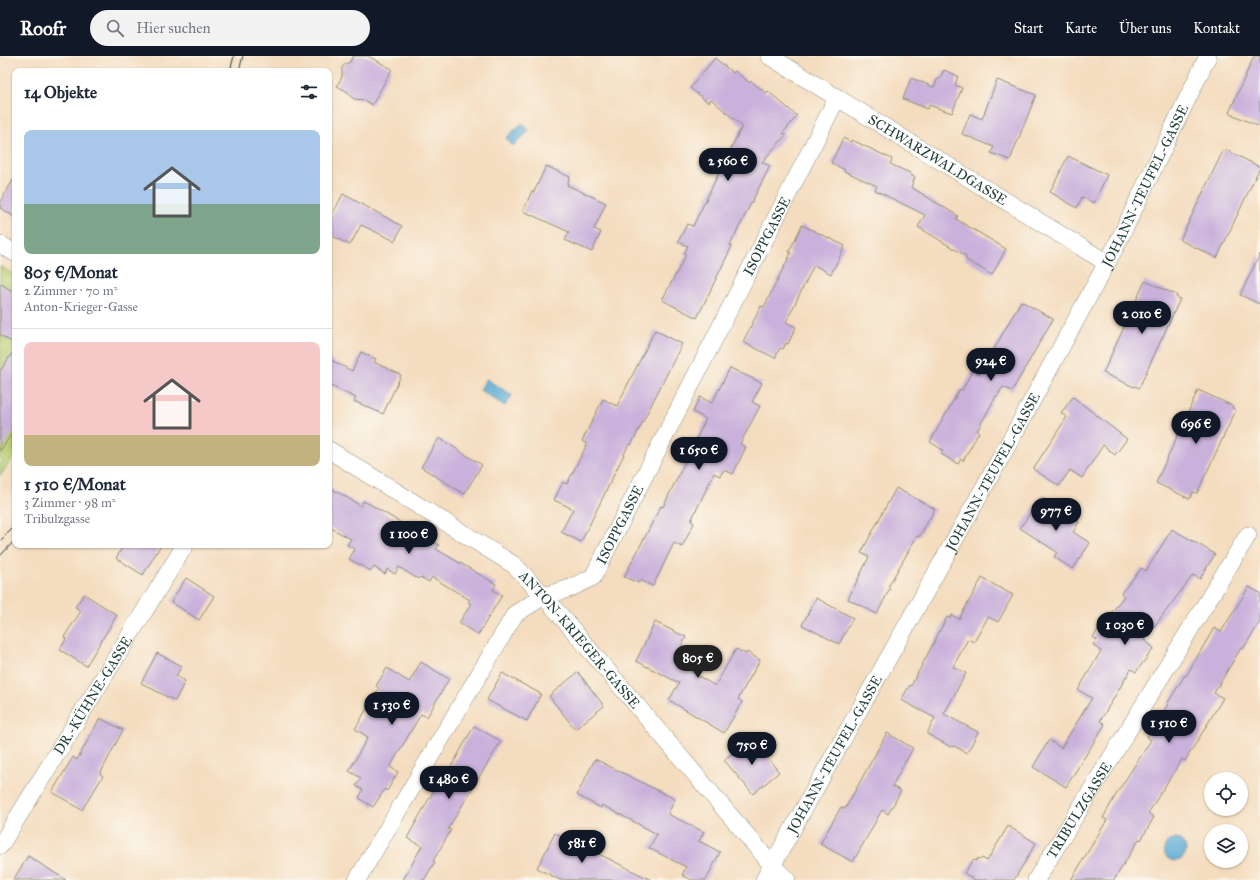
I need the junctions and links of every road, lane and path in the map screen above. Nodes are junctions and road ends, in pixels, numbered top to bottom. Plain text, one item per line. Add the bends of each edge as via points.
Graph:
1 (770, 56) edge
2 (1208, 56) edge
3 (837, 98) junction
4 (0, 244) edge
5 (12, 251) edge
6 (1107, 263) junction
7 (332, 452) edge
8 (1248, 536) dead end
9 (183, 548) edge
10 (544, 596) junction
11 (0, 846) edge
12 (772, 865) junction
13 (357, 880) edge
14 (764, 880) edge
15 (787, 880) edge
16 (1036, 880) edge

1 - 3 street, SCHWARZWALDGASSE
2 - 6 street, JOHANN-TEUFEL-GASSE
3 - 6 street, SCHWARZWALDGASSE
3 - 10 street, ISOPPGASSE via 594,578
4 - 5 street
6 - 12 street, JOHANN-TEUFEL-GASSE via 1016,432
7 - 10 street, ANTON-KRIEGER-GASSE via 514,565
8 - 16 street, TRIBULZGASSE
9 - 11 street, DR.-KÜHNE-GASSE
10 - 12 street, ANTON-KRIEGER-GASSE
10 - 13 street, ISOPPGASSE via 515,614
12 - 14 street, JOHANN-TEUFEL-GASSE
12 - 15 street, ANTON-KRIEGER-GASSE

